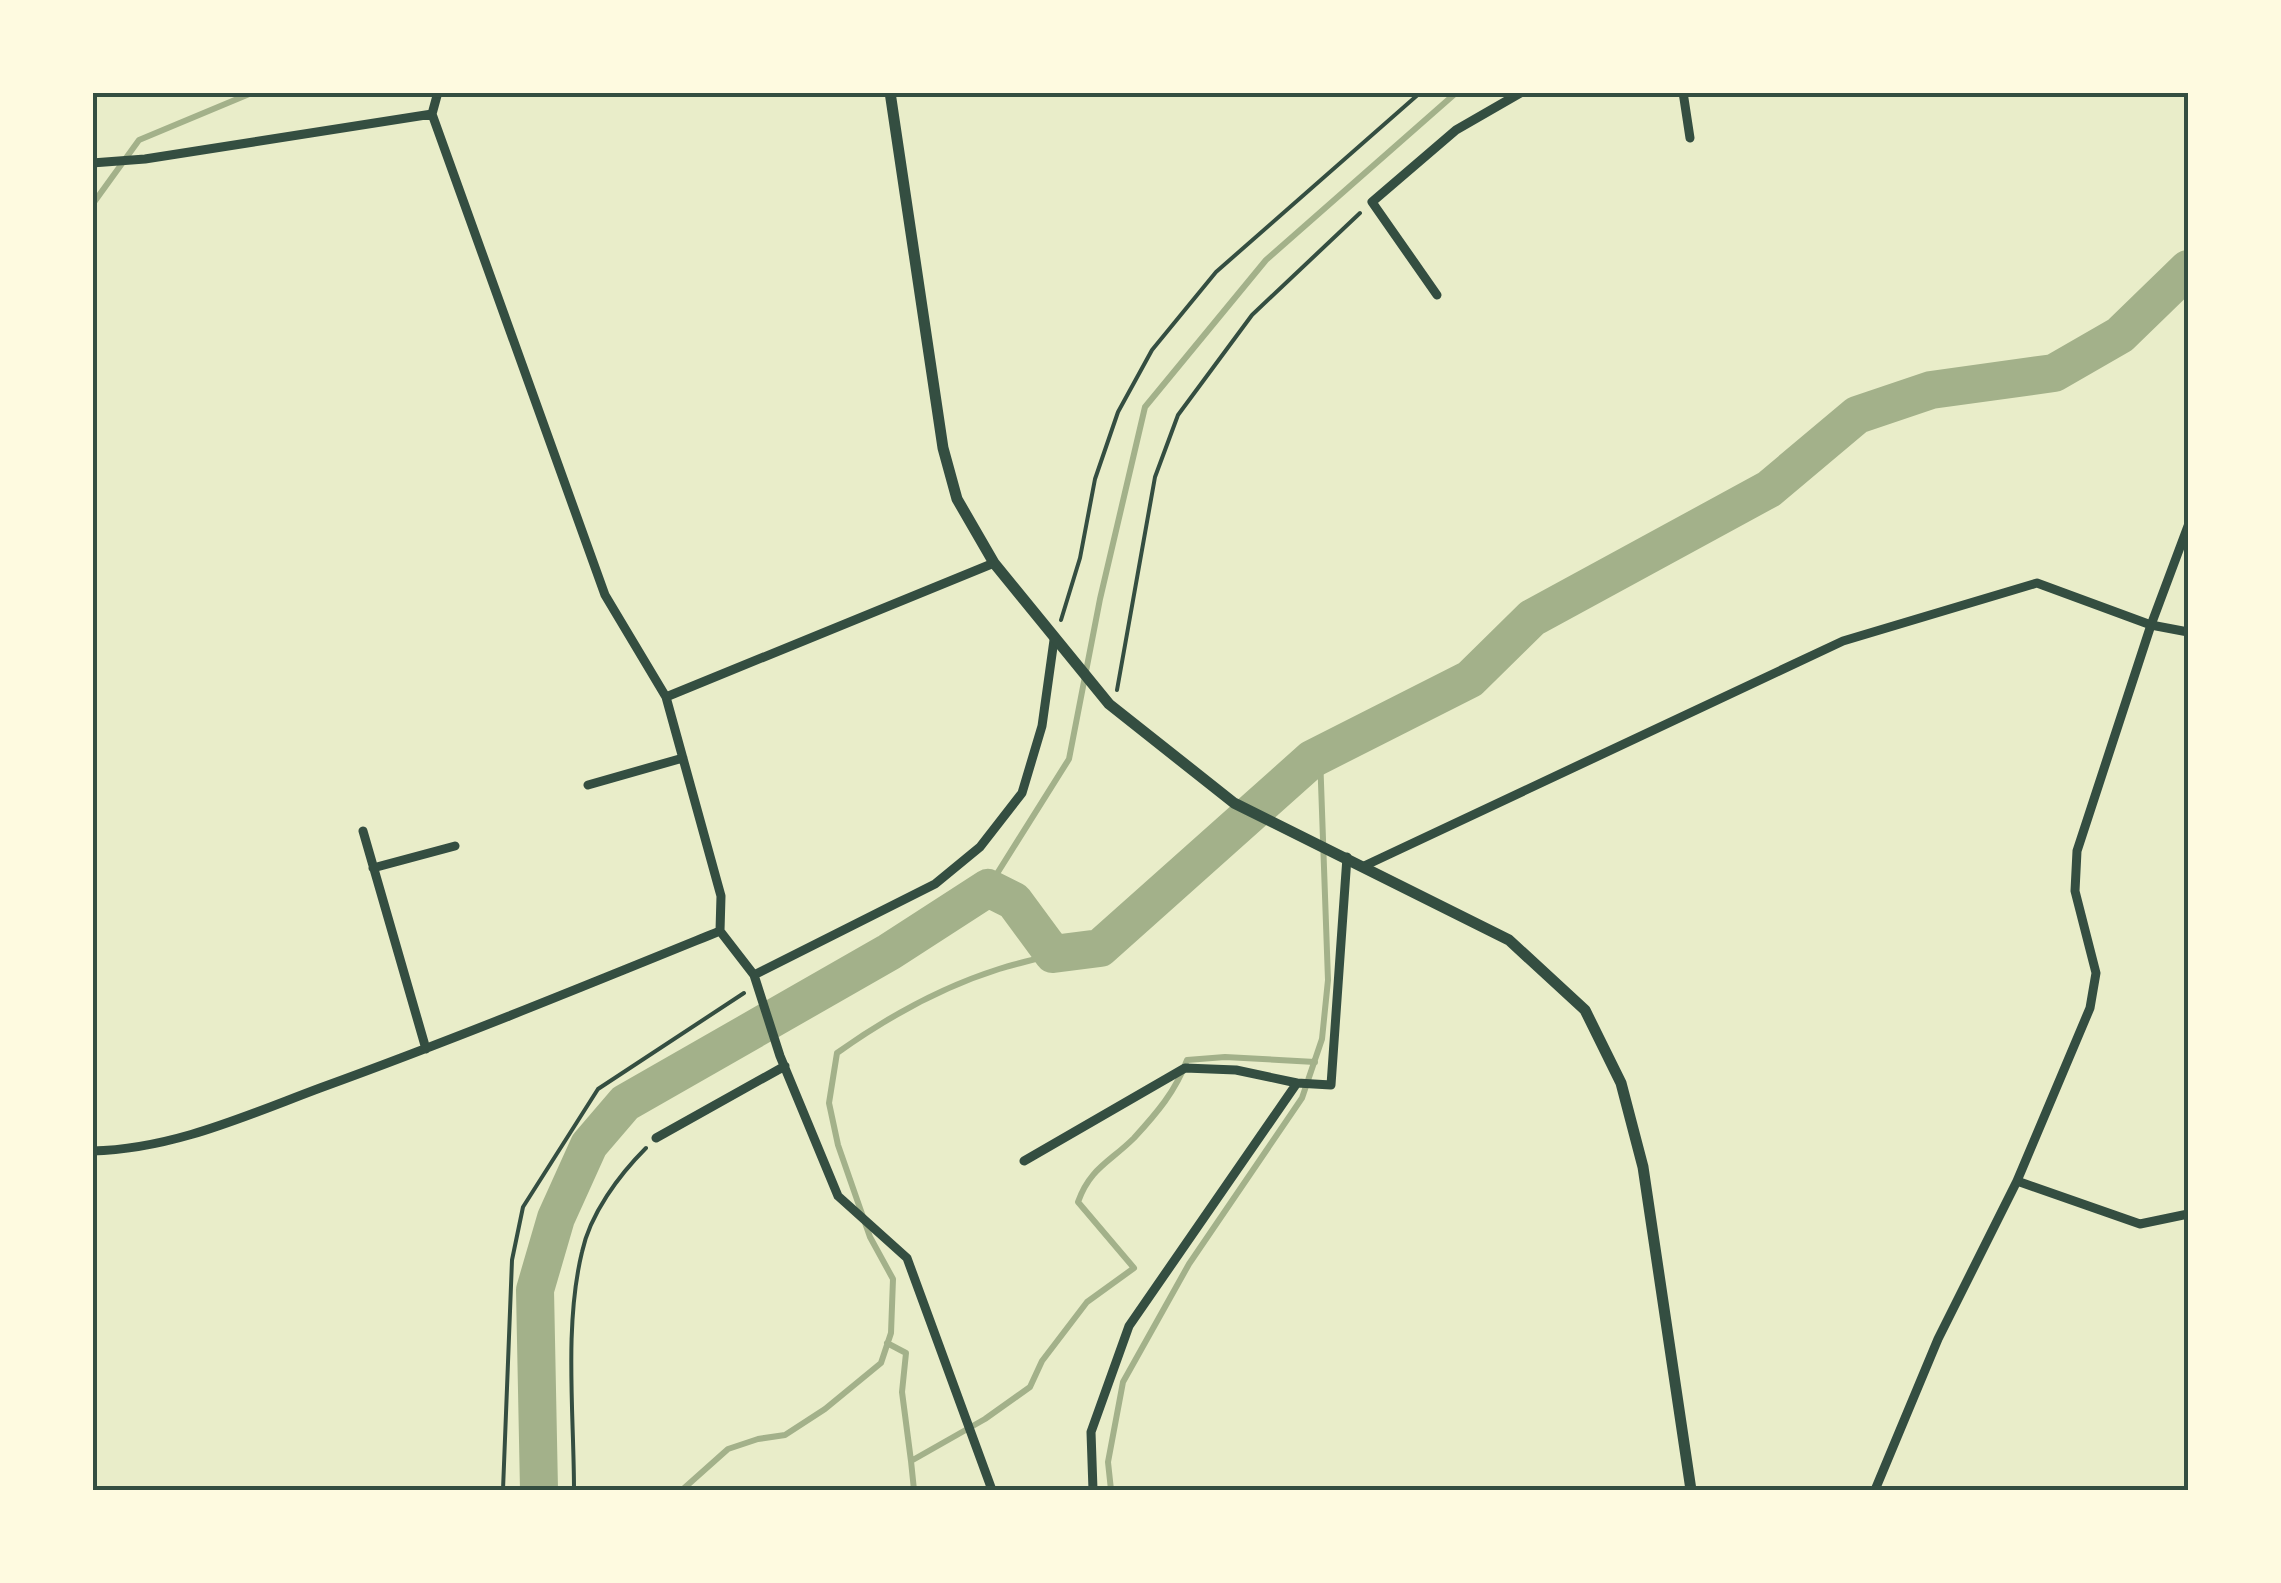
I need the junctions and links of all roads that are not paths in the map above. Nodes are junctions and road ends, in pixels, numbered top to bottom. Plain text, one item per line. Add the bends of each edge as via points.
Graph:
1 (438, 92) edge
2 (890, 92) edge
3 (1522, 92) edge
4 (1682, 92) edge
5 (432, 114) junction
6 (1690, 138) dead end
7 (92, 163) edge
8 (1437, 295) dead end
9 (2188, 526) edge
10 (994, 563) junction
11 (2151, 625) junction
12 (2188, 632) edge
13 (1058, 644) junction
14 (666, 697) junction
15 (683, 758) junction
16 (588, 785) dead end
17 (363, 831) dead end
18 (454, 846) dead end
19 (1348, 857) junction
20 (373, 868) junction
21 (1362, 868) junction
22 (720, 931) junction
23 (756, 984) junction
24 (426, 1049) junction
25 (783, 1061) junction
26 (1296, 1084) junction
27 (656, 1138) road end
28 (92, 1151) edge
29 (1024, 1161) dead end
30 (2016, 1181) junction
31 (2188, 1214) edge
32 (992, 1490) edge
33 (1093, 1490) edge
34 (1691, 1490) edge
35 (1872, 1490) edge

1 - 5 street
2 - 10 street via 943,448 957,498
3 - 8 street via 1456,130 1372,202
4 - 6 street
5 - 7 street
5 - 14 street via 604,595
9 - 11 street
10 - 13 street
10 - 14 street
11 - 12 street
11 - 21 street via 2036,583 1842,642
11 - 30 street via 2077,852 2075,891 2096,973 2090,1008
13 - 19 street via 1113,707 1234,804
13 - 23 street via 1022,793 980,847 935,884
14 - 15 street
15 - 16 street
15 - 22 street via 721,896
17 - 20 street
18 - 20 street
19 - 21 street
19 - 26 street via 1331,1084
20 - 24 street
21 - 34 street via 1510,940 1585,1010 1622,1082 1643,1167
22 - 23 street
22 - 24 street
23 - 25 street
24 - 28 street via 176,1141
25 - 27 street
25 - 32 street via 838,1196 907,1258
26 - 29 street via 1236,1070 1185,1068
26 - 33 street via 1129,1326 1091,1432
30 - 31 street via 2140,1224
30 - 35 street

